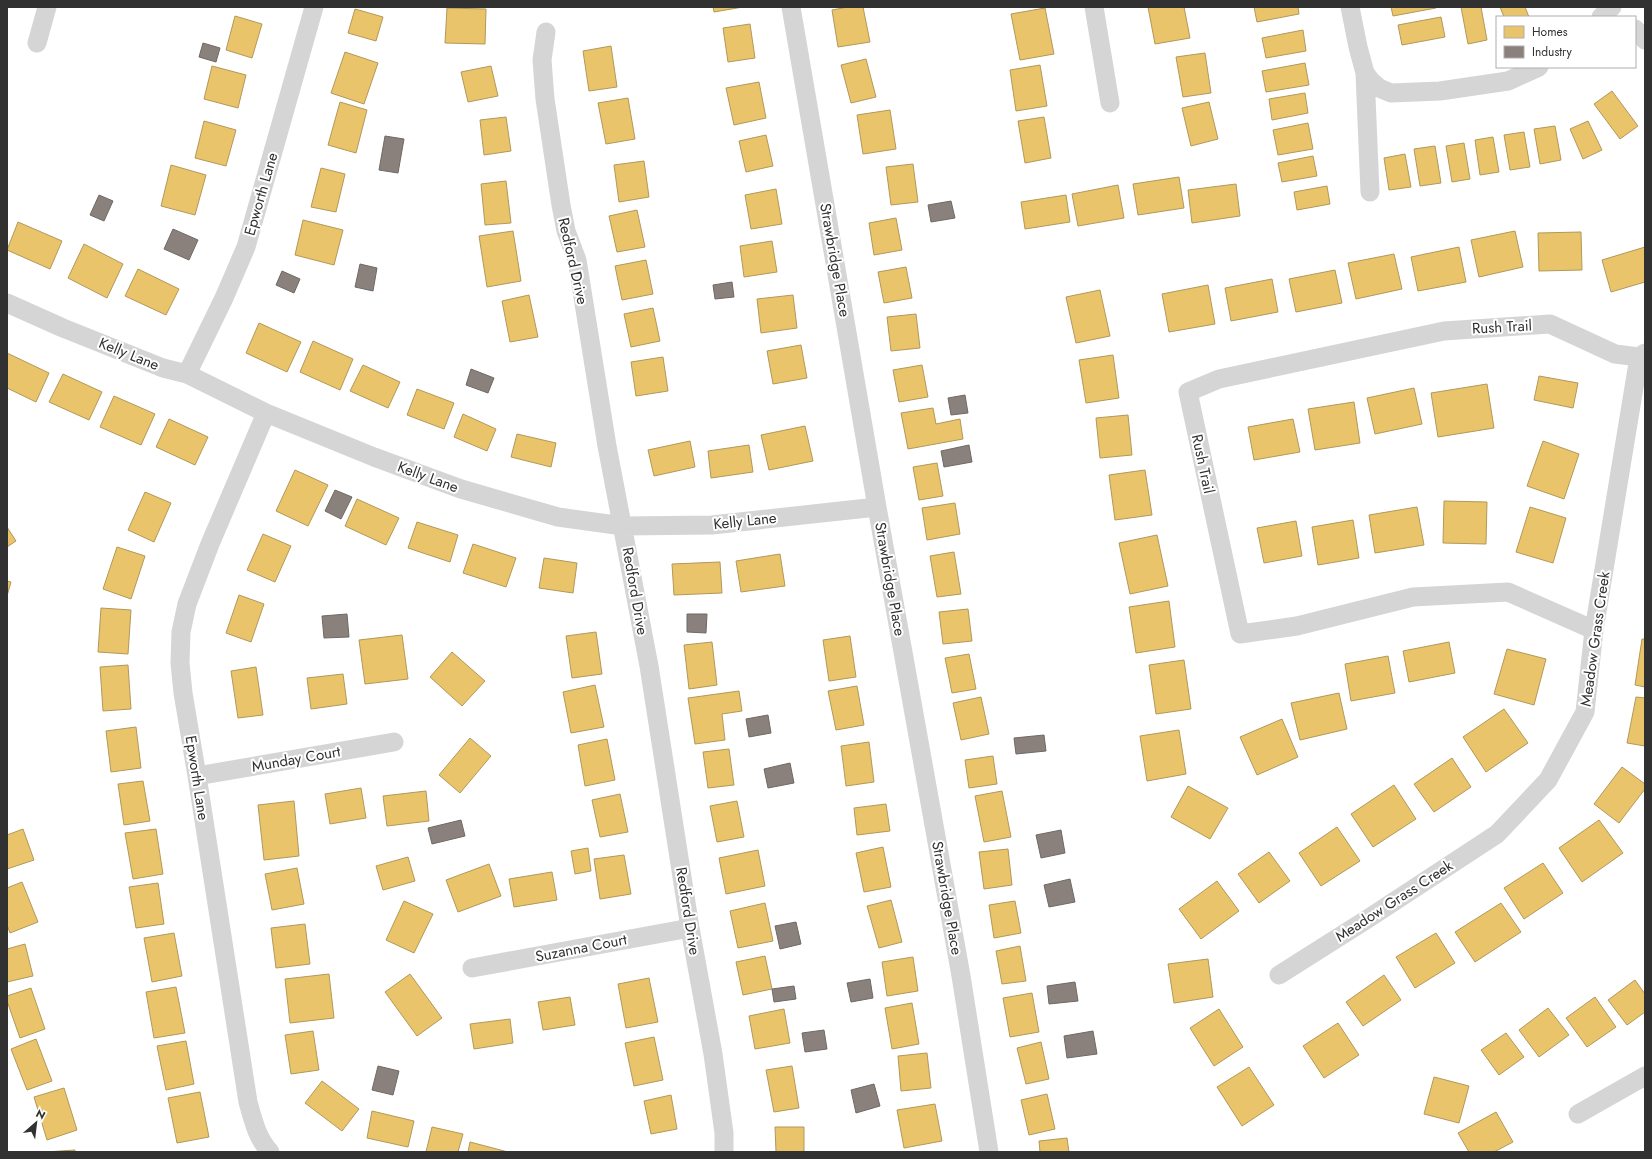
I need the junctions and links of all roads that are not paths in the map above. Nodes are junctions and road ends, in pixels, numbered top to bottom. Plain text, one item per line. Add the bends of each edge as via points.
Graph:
1 (47, 7) edge
2 (314, 7) edge
3 (791, 7) edge
4 (1094, 7) edge
5 (1350, 7) edge
6 (1612, 7) edge
7 (1615, 7) edge
8 (1602, 16) edge
9 (1623, 16) edge
10 (1636, 30) edge
11 (546, 32) dead end
12 (1645, 40) edge
13 (37, 43) dead end
14 (1537, 68) edge
15 (1366, 73) junction
16 (1110, 103) dead end
17 (1370, 192) dead end
18 (7, 303) edge
19 (1642, 355) edge
20 (187, 374) junction
21 (266, 413) junction
22 (877, 507) junction
23 (623, 526) junction
24 (1594, 630) junction
25 (394, 742) dead end
26 (197, 776) junction
27 (690, 928) junction
28 (472, 968) dead end
29 (1279, 975) dead end
30 (1645, 1076) edge
31 (1578, 1114) dead end
32 (270, 1152) edge
33 (724, 1152) edge
34 (989, 1152) edge

1 - 13 street
2 - 20 street, Epworth Lane via 246,247
3 - 22 street, Strawbridge Place
4 - 16 street
5 - 15 street
6 - 8 street
7 - 9 street
10 - 12 street
11 - 23 street, Redford Drive via 542,60 543,84 560,201 566,231 577,260
14 - 15 street via 1508,81 1440,91 1394,93 1379,88
15 - 17 street
18 - 20 street, Kelly Lane via 163,368
19 - 24 street, Meadow Grass Creek
19 - 24 street, Rush Trail via 1615,354 1550,324 1444,330 1219,379 1188,392 1240,634 1297,626 1414,597 1508,592
20 - 21 street, Kelly Lane
21 - 23 street, Kelly Lane via 374,458 461,489 558,517
21 - 26 street, Epworth Lane via 196,577 181,632 183,693
22 - 23 street, Kelly Lane via 712,525
22 - 34 street, Strawbridge Place via 961,976
23 - 27 street, Redford Drive via 649,666
24 - 29 street, Meadow Grass Creek via 1585,712 1548,780 1497,834
25 - 26 street, Munday Court
26 - 32 street, Epworth Lane via 248,1102 254,1127
27 - 28 street, Suzanna Court
27 - 33 street, Redford Drive via 713,1054 724,1133
30 - 31 street

